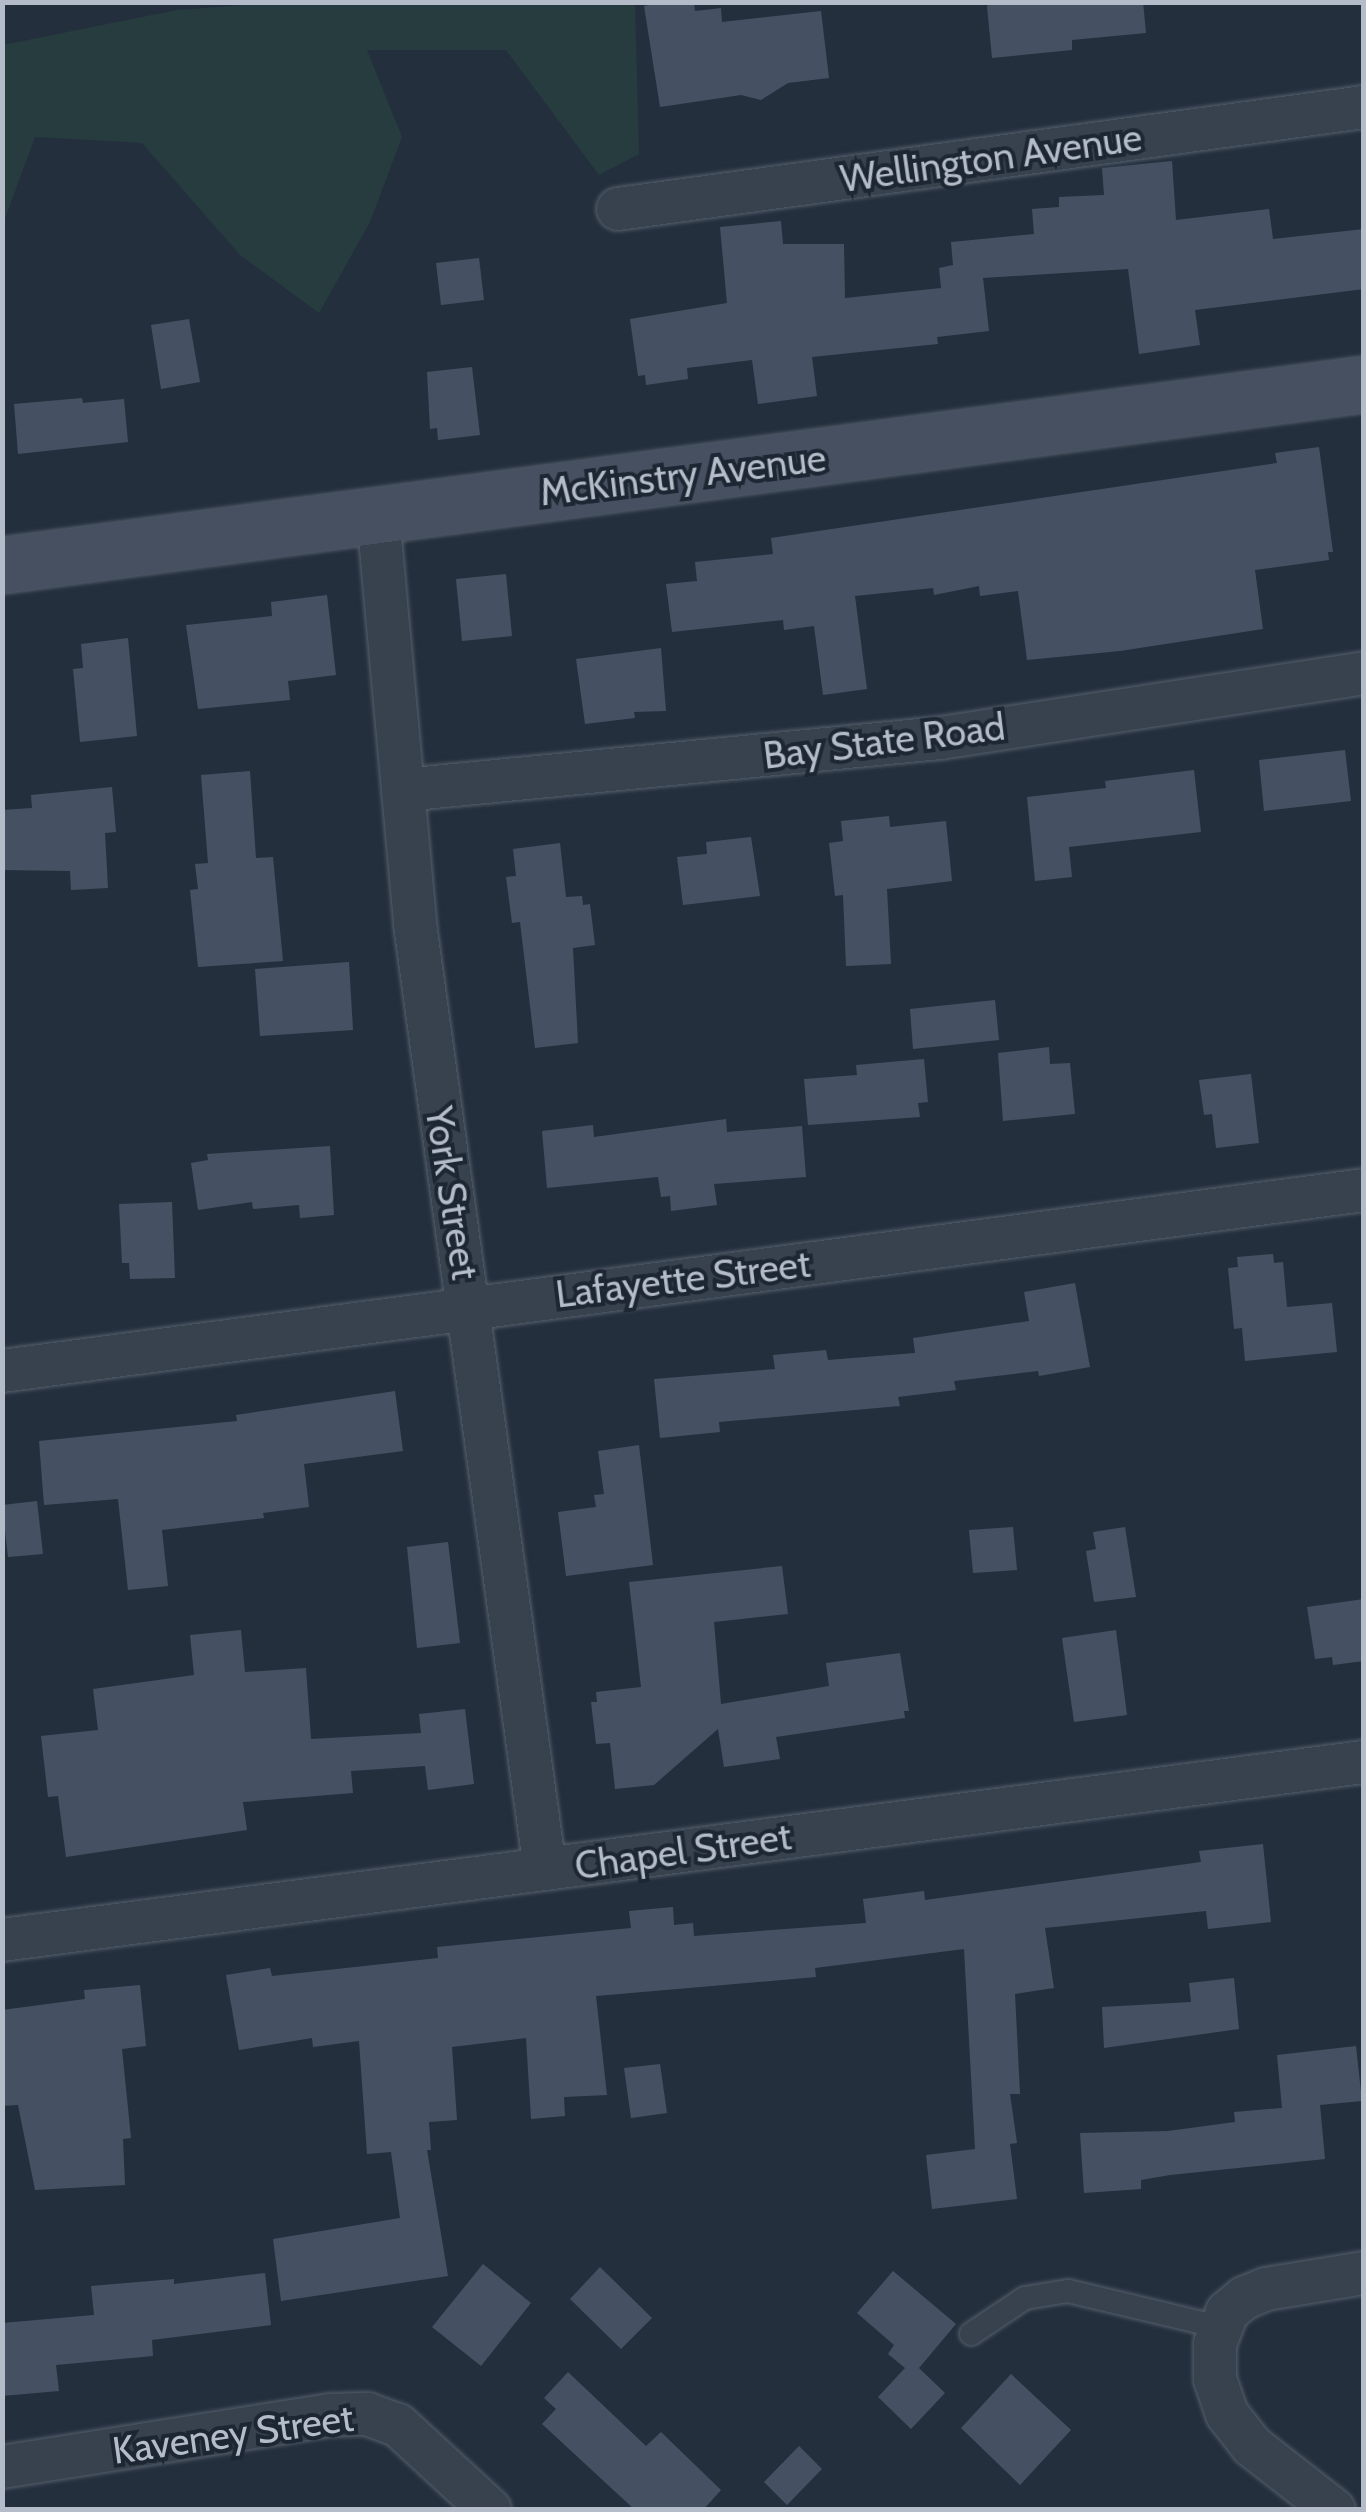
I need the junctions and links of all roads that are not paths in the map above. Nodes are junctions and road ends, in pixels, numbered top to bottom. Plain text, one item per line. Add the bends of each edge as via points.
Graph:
1 (1364, 107) edge
2 (618, 209) dead end
3 (1364, 384) edge
4 (378, 515) junction
5 (2, 565) edge
6 (1364, 673) edge
7 (403, 790) junction
8 (1364, 1190) edge
9 (469, 1307) junction
10 (2, 1371) edge
11 (1364, 1762) edge
12 (545, 1869) junction
13 (2, 1940) edge
14 (1364, 2273) edge
15 (1220, 2327) junction
16 (971, 2334) dead end
17 (2, 2468) edge
18 (490, 2510) edge
19 (1334, 2510) edge

1 - 2 street, Wellington Avenue
3 - 4 street, McKinstry Avenue
4 - 5 street, McKinstry Avenue
4 - 7 street, York Street
6 - 7 street, Bay State Road via 940,738
7 - 9 street, York Street via 432,1061
8 - 9 street, Lafayette Street
9 - 10 street, Lafayette Street
9 - 12 street, York Street
11 - 12 street, Chapel Street
12 - 13 street, Chapel Street
14 - 15 street via 1266,2288 1227,2312
15 - 16 lane via 1068,2292 1024,2298
15 - 19 street via 1213,2361 1227,2414 1252,2446
17 - 18 street, Kaveney Street via 367,2414 398,2425

